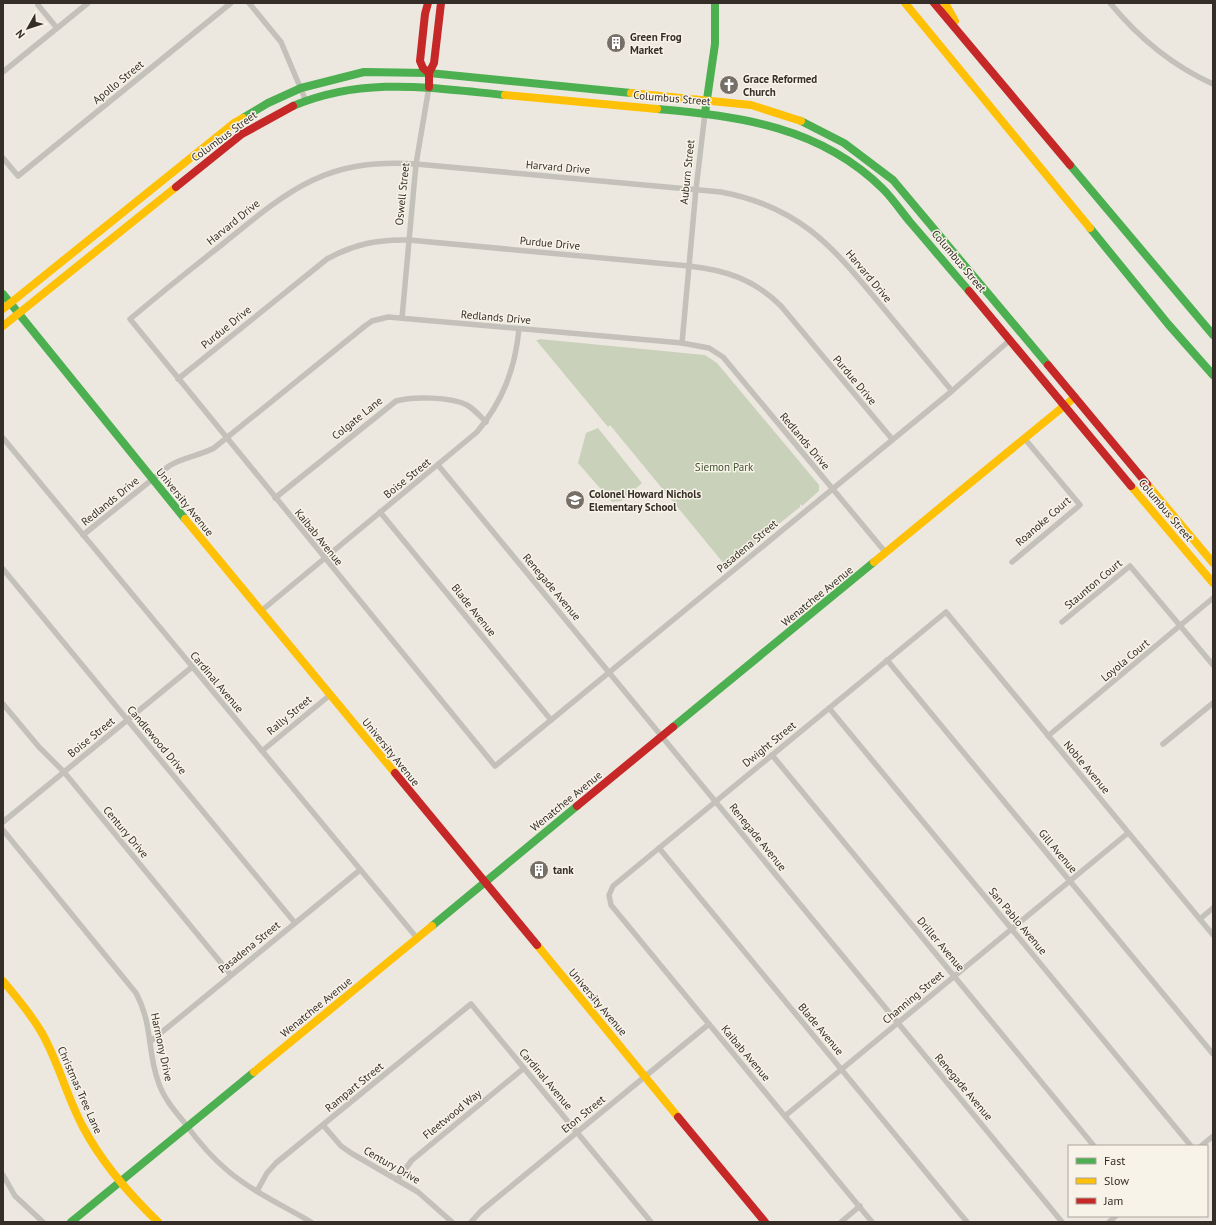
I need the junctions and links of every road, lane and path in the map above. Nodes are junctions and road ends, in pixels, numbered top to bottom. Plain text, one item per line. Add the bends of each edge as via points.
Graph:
1 (88, 3) edge
2 (231, 3) edge
3 (249, 3) edge
4 (428, 3) edge
5 (441, 3) edge
6 (714, 3) edge
7 (900, 3) edge
8 (905, 3) edge
9 (934, 3) edge
10 (945, 3) edge
11 (1110, 3) edge
12 (38, 6) dead end
13 (922, 24) junction
14 (57, 28) junction
15 (966, 42) junction
16 (3, 72) edge
17 (429, 73) junction
18 (1213, 84) edge
19 (429, 87) junction
20 (301, 88) junction
21 (707, 99) junction
22 (306, 101) junction
23 (705, 112) junction
24 (3, 158) edge
25 (416, 164) junction
26 (696, 190) junction
27 (409, 240) junction
28 (689, 266) junction
29 (3, 294) edge
30 (11, 303) junction
31 (3, 309) edge
32 (20, 314) junction
33 (402, 318) junction
34 (130, 319) joint
35 (3, 326) edge
36 (519, 329) junction
37 (1213, 335) edge
38 (1010, 340) junction
39 (682, 344) junction
40 (1213, 375) edge
41 (178, 378) junction
42 (952, 391) junction
43 (1076, 397) junction
44 (1065, 406) junction
45 (486, 422) junction
46 (3, 438) edge
47 (226, 438) junction
48 (892, 439) junction
49 (1025, 439) junction
50 (438, 465) junction
51 (152, 479) junction
52 (832, 488) junction
53 (275, 498) junction
54 (380, 512) junction
55 (83, 535) junction
56 (886, 553) junction
57 (324, 558) junction
58 (1012, 562) dead end
59 (1213, 563) edge
60 (3, 570) edge
61 (1213, 584) edge
62 (1213, 598) edge
63 (261, 611) junction
64 (946, 612) joint
65 (1062, 622) dead end
66 (1181, 626) junction
67 (887, 660) junction
68 (1213, 665) edge
69 (192, 667) junction
70 (609, 672) junction
71 (330, 695) junction
72 (1213, 702) edge
73 (3, 704) edge
74 (829, 708) junction
75 (127, 720) junction
76 (551, 720) junction
77 (1048, 736) junction
78 (662, 737) junction
79 (1163, 744) dead end
80 (262, 751) junction
81 (772, 755) junction
82 (495, 766) joint
83 (64, 772) junction
84 (715, 801) junction
85 (3, 822) edge
86 (3, 830) edge
87 (1128, 833) junction
88 (659, 848) junction
89 (360, 870) junction
90 (1070, 881) junction
91 (485, 882) junction
92 (609, 895) joint
93 (1213, 908) edge
94 (1200, 919) junction
95 (295, 923) junction
96 (1012, 929) junction
97 (1213, 935) edge
98 (416, 938) junction
99 (231, 975) junction
100 (954, 976) junction
101 (3, 981) edge
102 (471, 1004) joint
103 (898, 1023) junction
104 (709, 1024) junction
105 (151, 1041) junction
106 (1213, 1054) edge
107 (524, 1068) junction
108 (842, 1070) junction
109 (645, 1076) junction
110 (785, 1116) junction
111 (323, 1125) junction
112 (187, 1126) junction
113 (577, 1132) junction
114 (1213, 1136) edge
115 (1093, 1145) edge
116 (1190, 1145) edge
117 (1202, 1145) edge
118 (3, 1175) edge
119 (397, 1180) junction
120 (120, 1181) junction
121 (256, 1191) junction
122 (860, 1206) junction
123 (43, 1222) edge
124 (71, 1222) edge
125 (158, 1222) edge
126 (312, 1222) edge
127 (452, 1222) edge
128 (471, 1222) edge
129 (651, 1222) edge
130 (765, 1222) edge
131 (841, 1222) edge
132 (872, 1222) edge
133 (968, 1222) edge
134 (1062, 1222) edge

1 - 14 street
2 - 24 street, Apollo Street via 18,176
3 - 20 street via 281,42
4 - 17 main road, Oswell Street via 420,61
5 - 17 main road, Oswell Street via 434,63
6 - 21 main road, Auburn Street via 716,36
7 - 13 main road
8 - 13 main road
9 - 15 main road
10 - 15 main road
11 - 18 street via 1164,56
12 - 14 street
13 - 40 main road via 1172,329
14 - 16 street
15 - 37 main road
17 - 19 main road, Oswell Street
17 - 20 main road, Columbus Street via 364,72
17 - 21 main road, Columbus Street
19 - 22 main road, Columbus Street via 365,87
19 - 23 main road, Columbus Street
19 - 25 street, Oswell Street
20 - 22 street
20 - 30 main road, Columbus Street via 268,103 228,127
21 - 23 main road, Auburn Street
21 - 43 main road, Columbus Street via 751,105 794,117 846,143 878,166 906,194
22 - 32 main road, Columbus Street via 274,115 231,142
23 - 26 street, Auburn Street
23 - 38 main road, Columbus Street via 748,118 789,130 823,145 855,165 896,203
25 - 26 street, Harvard Drive
25 - 27 street, Oswell Street
25 - 34 street, Harvard Drive via 362,165 328,173 297,187 271,204
26 - 28 street, Auburn Street
26 - 42 street, Harvard Drive via 721,192 754,200 786,213 814,232 840,256
27 - 28 street, Purdue Drive
27 - 33 street, Oswell Street
27 - 41 street, Purdue Drive via 363,243 327,259
28 - 39 street, Auburn Street
28 - 48 street, Purdue Drive via 734,274 748,280 772,297
29 - 30 main road, University Avenue
30 - 31 main road, Columbus Street
30 - 32 main road, University Avenue
32 - 35 main road, Columbus Street
32 - 51 main road, University Avenue
33 - 36 street, Redlands Drive
33 - 47 street, Redlands Drive via 381,318 365,326
34 - 41 street, Kaibab Avenue
36 - 39 street, Redlands Drive
36 - 45 street, Boise Street via 510,378
38 - 42 street, Pasadena Street
38 - 44 main road, Columbus Street
39 - 52 street, Redlands Drive via 709,348 723,357
41 - 47 street, Kaibab Avenue
42 - 48 street, Pasadena Street
43 - 44 main road, Wenatchee Avenue
43 - 59 main road, Columbus Street
44 - 49 main road, Wenatchee Avenue
44 - 61 main road, Columbus Street
45 - 50 street, Boise Street via 466,443
45 - 53 street, Colgate Lane via 474,410 460,402 414,397 396,401
46 - 55 street, Cardinal Avenue
47 - 51 street, Redlands Drive via 207,452 176,461
47 - 53 street, Kaibab Avenue
48 - 52 street, Pasadena Street
49 - 56 main road, Wenatchee Avenue
49 - 58 street, Roanoke Court via 1080,505
50 - 54 street, Boise Street
50 - 70 street, Renegade Avenue
51 - 55 street, Redlands Drive
51 - 63 main road, University Avenue
52 - 56 street, Redlands Drive
52 - 70 street, Pasadena Street
53 - 57 street, Kaibab Avenue
54 - 57 street, Boise Street
54 - 76 street, Blade Avenue
55 - 69 street, Cardinal Avenue
56 - 78 main road, Wenatchee Avenue
57 - 63 street, Boise Street
57 - 82 street, Kaibab Avenue
60 - 75 street, Candlewood Drive
62 - 66 street, Loyola Court
63 - 71 main road, University Avenue
64 - 67 street, Dwight Street
64 - 77 street, Noble Avenue
65 - 66 street, Staunton Court via 1130,566
66 - 68 street
66 - 77 street, Loyola Court
67 - 74 street, Dwight Street
67 - 90 street, Gill Avenue
69 - 75 street, Boise Street
69 - 80 street, Cardinal Avenue
70 - 76 street, Pasadena Street
70 - 78 street, Renegade Avenue
71 - 80 street, Rally Street
71 - 91 main road, University Avenue
72 - 79 street
73 - 83 street, Century Drive
74 - 81 street, Dwight Street
74 - 96 street, San Pablo Avenue
75 - 83 street, Boise Street
75 - 95 street, Candlewood Drive
76 - 82 street, Pasadena Street
77 - 87 street, Noble Avenue
78 - 84 street, Renegade Avenue
78 - 91 main road, Wenatchee Avenue
80 - 89 street, Cardinal Avenue
81 - 84 street, Dwight Street
81 - 100 street, Driller Avenue
83 - 85 street, Boise Street
83 - 99 street, Century Drive
84 - 88 street, Dwight Street
84 - 103 street, Renegade Avenue
86 - 105 street, Harmony Drive via 130,983 146,1015
87 - 90 street, Channing Street
87 - 94 street, Noble Avenue
88 - 92 street, Dwight Street via 613,886
88 - 108 street, Blade Avenue
89 - 95 street, Pasadena Street
89 - 98 street, Cardinal Avenue
90 - 96 street, Channing Street
90 - 106 street, Gill Avenue
91 - 98 main road, Wenatchee Avenue
91 - 109 main road, University Avenue
92 - 104 street, Kaibab Avenue via 611,905
93 - 94 street
94 - 97 street, Noble Avenue
95 - 99 street, Pasadena Street
96 - 100 street, Channing Street
96 - 116 street, San Pablo Avenue
98 - 112 main road, Wenatchee Avenue
99 - 105 street, Pasadena Street
100 - 103 street, Channing Street
100 - 115 street, Driller Avenue
101 - 120 main road, Christmas Tree Lane via 42,1034 82,1127
102 - 107 street, Cardinal Avenue
102 - 111 street, Rampart Street
103 - 108 street, Channing Street
103 - 134 street, Renegade Avenue
104 - 109 street, Eton Street
104 - 110 street, Kaibab Avenue
105 - 112 street, Harmony Drive via 155,1071 161,1088 169,1104
107 - 113 street, Cardinal Avenue
107 - 119 street, Fleetwood Way via 412,1160
108 - 110 street, Channing Street
108 - 133 street, Blade Avenue
109 - 113 street, Eton Street
109 - 130 main road, University Avenue
110 - 122 street, Kaibab Avenue
111 - 119 street, Century Drive via 337,1142 351,1153
111 - 121 street, Rampart Street via 276,1164
112 - 120 main road, Wenatchee Avenue
112 - 121 street, Harmony Drive via 216,1161
113 - 128 street, Eton Street via 480,1211
113 - 129 street, Cardinal Avenue
114 - 117 street
118 - 123 street via 15,1196
119 - 127 street, Century Drive via 418,1192
120 - 124 main road, Wenatchee Avenue
120 - 125 main road, Christmas Tree Lane
121 - 126 street, Harmony Drive
122 - 131 street
122 - 132 street, Kaibab Avenue

